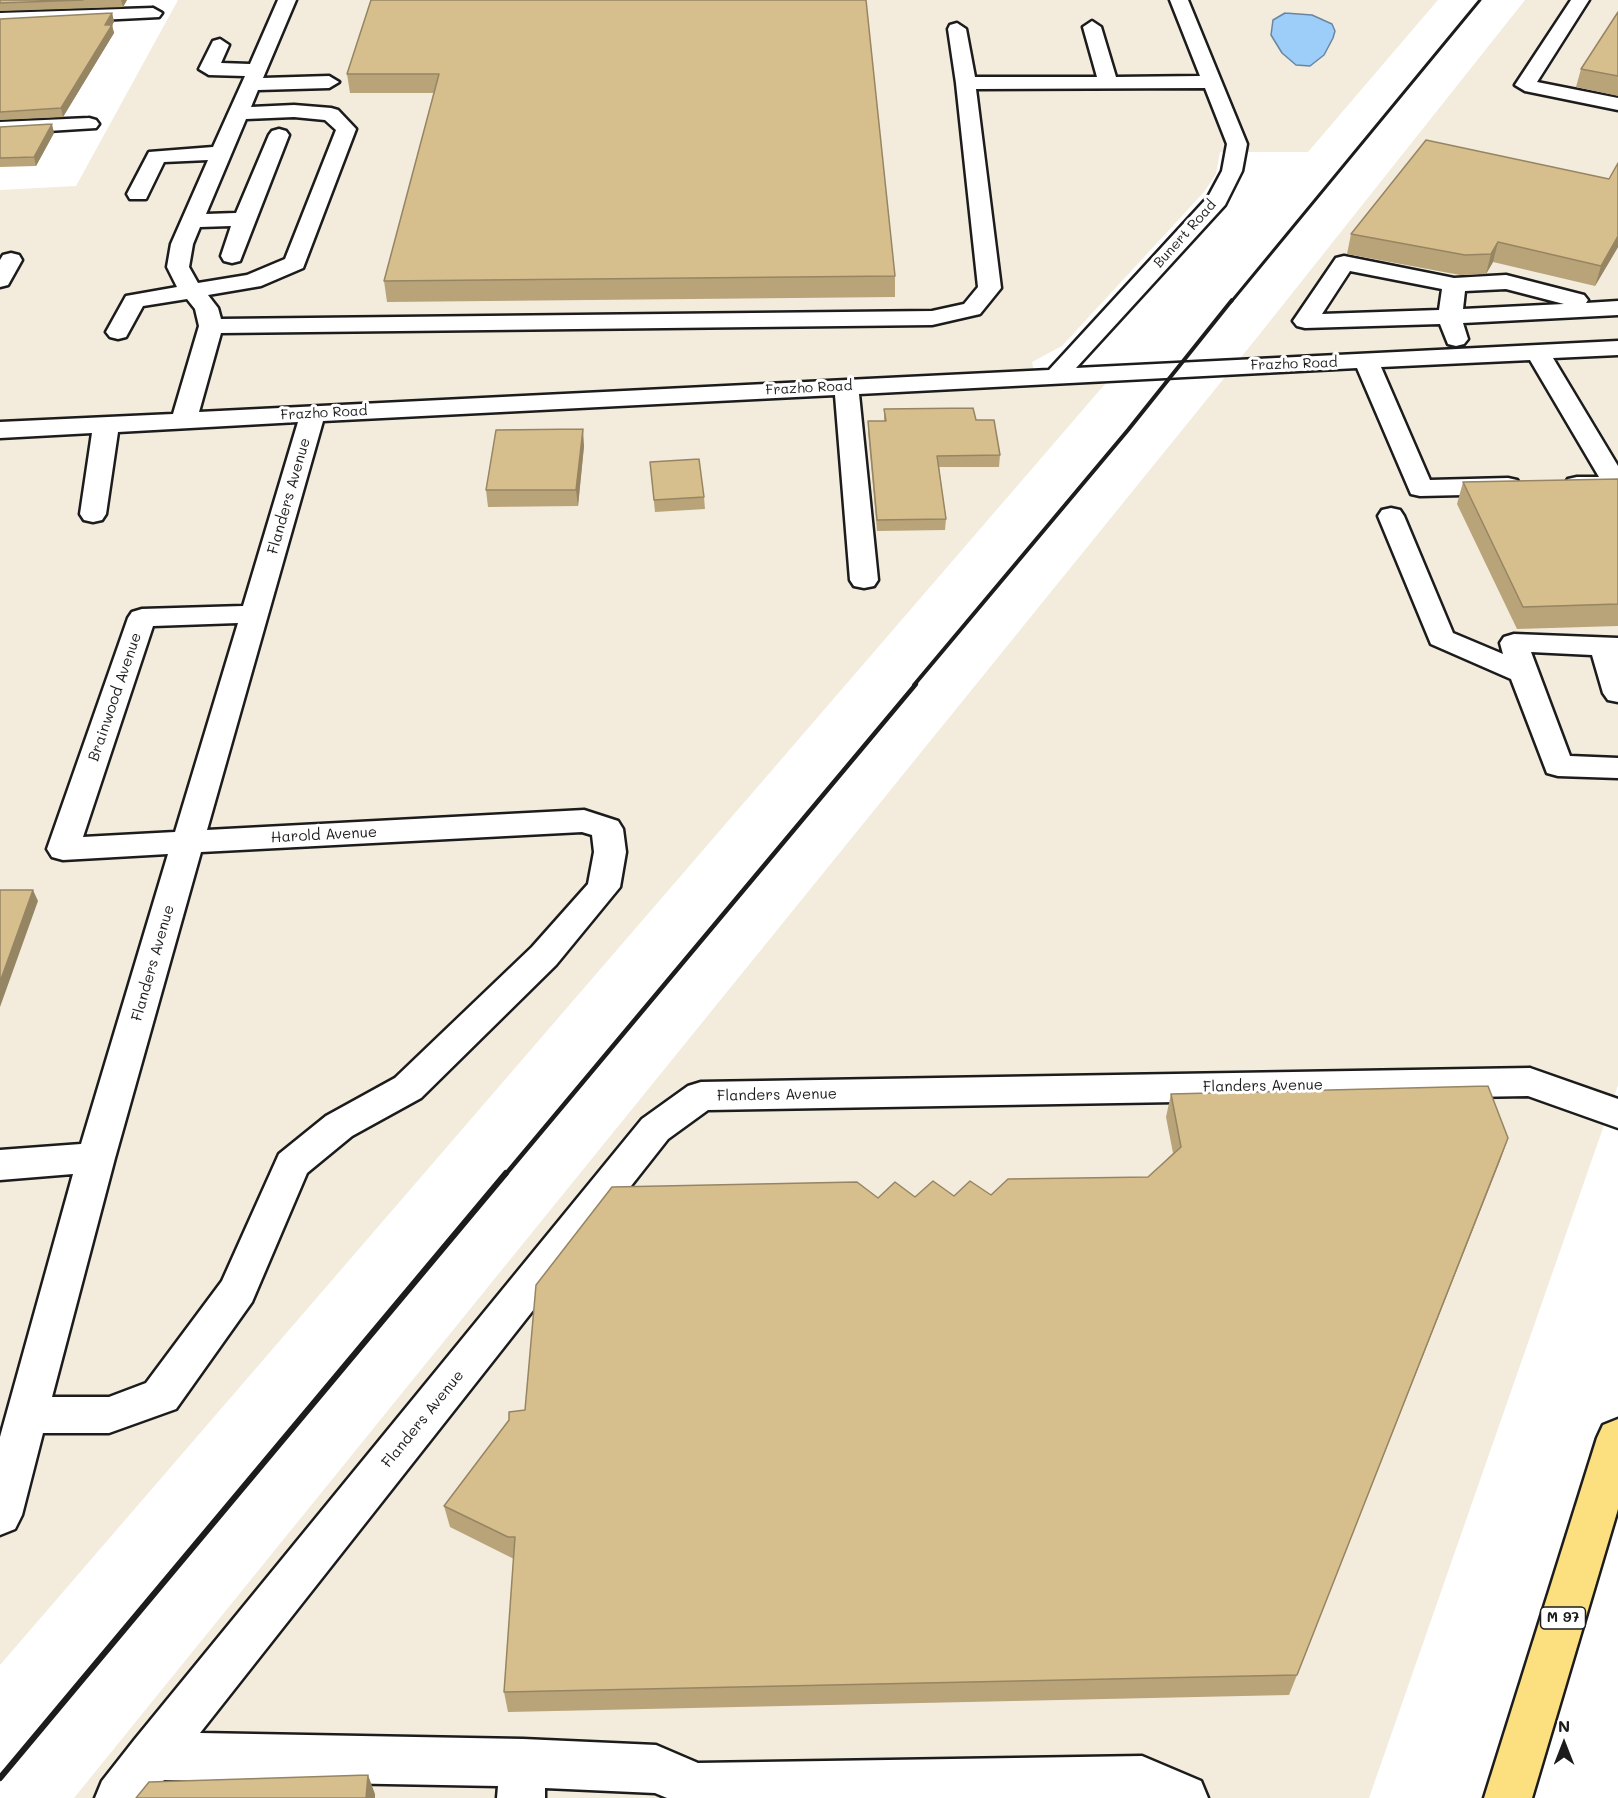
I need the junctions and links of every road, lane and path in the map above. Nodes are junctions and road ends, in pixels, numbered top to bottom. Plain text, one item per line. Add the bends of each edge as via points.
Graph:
1 (287, 0) edge
2 (1179, 0) edge
3 (1580, 0) edge
4 (153, 13) dead end
5 (0, 19) edge
6 (1092, 27) dead end
7 (957, 29) dead end
8 (220, 45) dead end
9 (280, 63) dead end
10 (254, 72) junction
11 (329, 82) dead end
12 (1108, 82) junction
13 (1212, 82) junction
14 (966, 83) junction
15 (1618, 104) edge
16 (236, 114) junction
17 (89, 124) dead end
18 (0, 128) edge
19 (279, 135) dead end
20 (220, 153) junction
21 (138, 194) dead end
22 (244, 219) junction
23 (192, 221) junction
24 (232, 256) dead end
25 (1454, 285) junction
26 (193, 291) junction
27 (1614, 302) edge
28 (1450, 317) junction
29 (211, 326) junction
30 (118, 332) dead end
31 (1618, 348) edge
32 (1537, 352) junction
33 (1461, 355) junction
34 (1366, 361) junction
35 (1057, 375) junction
36 (846, 386) junction
37 (313, 413) junction
38 (184, 420) junction
39 (106, 424) junction
40 (0, 430) edge
41 (93, 514) dead end
42 (1391, 516) dead end
43 (864, 580) dead end
44 (255, 614) junction
45 (1611, 647) edge
46 (1524, 674) junction
47 (1618, 693) edge
48 (1618, 768) edge
49 (189, 841) junction
50 (63, 849) joint
51 (1618, 1114) edge
52 (96, 1158) junction
53 (0, 1165) edge
54 (29, 1415) junction
55 (1618, 1438) edge
56 (0, 1515) edge
57 (152, 1756) junction
58 (522, 1780) edge
59 (655, 1783) edge
60 (118, 1798) edge
61 (1184, 1798) edge
62 (1508, 1798) edge

1 - 10 street
2 - 13 street, Bunert Road
3 - 15 street via 1525,85
4 - 5 street
6 - 12 street
7 - 14 street
8 - 10 street via 209,69
9 - 10 street
10 - 11 street
10 - 16 street
12 - 13 street
12 - 14 street
13 - 35 street, Bunert Road via 1237,144 1228,182 1217,200
14 - 29 street via 990,288 972,309 932,318
16 - 20 street
16 - 26 street via 331,114 346,129 295,263 253,281
17 - 18 street
19 - 22 street
20 - 21 street via 156,156
20 - 23 street
22 - 23 street
22 - 24 street
23 - 26 street via 178,267
25 - 27 street via 1506,282
25 - 28 street
25 - 28 street via 1344,263 1305,321
26 - 29 street via 206,308
26 - 30 street via 134,301
27 - 28 street
28 - 33 street
29 - 38 street
31 - 32 street, Frazho Road
32 - 33 street, Frazho Road
32 - 34 street via 1616,484 1420,488
33 - 34 street, Frazho Road
34 - 35 street, Frazho Road
35 - 36 street, Frazho Road
36 - 37 street, Frazho Road
36 - 43 street
37 - 38 street, Frazho Road
37 - 44 street, Flanders Avenue
38 - 39 street, Frazho Road
39 - 40 street, Frazho Road
39 - 41 street
42 - 46 street via 1442,638
44 - 49 street, Flanders Avenue
44 - 50 street, Brainwood Avenue via 142,618
45 - 46 street via 1514,643
45 - 47 street
46 - 48 street via 1558,766
49 - 50 street, Harold Avenue
49 - 52 street, Flanders Avenue
49 - 54 street, Harold Avenue via 584,821 607,829 610,852 604,887 544,956 408,1088 339,1126 292,1164 238,1290 161,1396 109,1415
51 - 57 street, Flanders Avenue via 1530,1082 701,1096 655,1129
52 - 53 street
52 - 54 street, Flanders Avenue
54 - 56 street, Flanders Avenue
55 - 62 main road, M 97
57 - 58 street
57 - 60 street, Flanders Avenue
58 - 59 street
59 - 61 street via 697,1787 1142,1780

